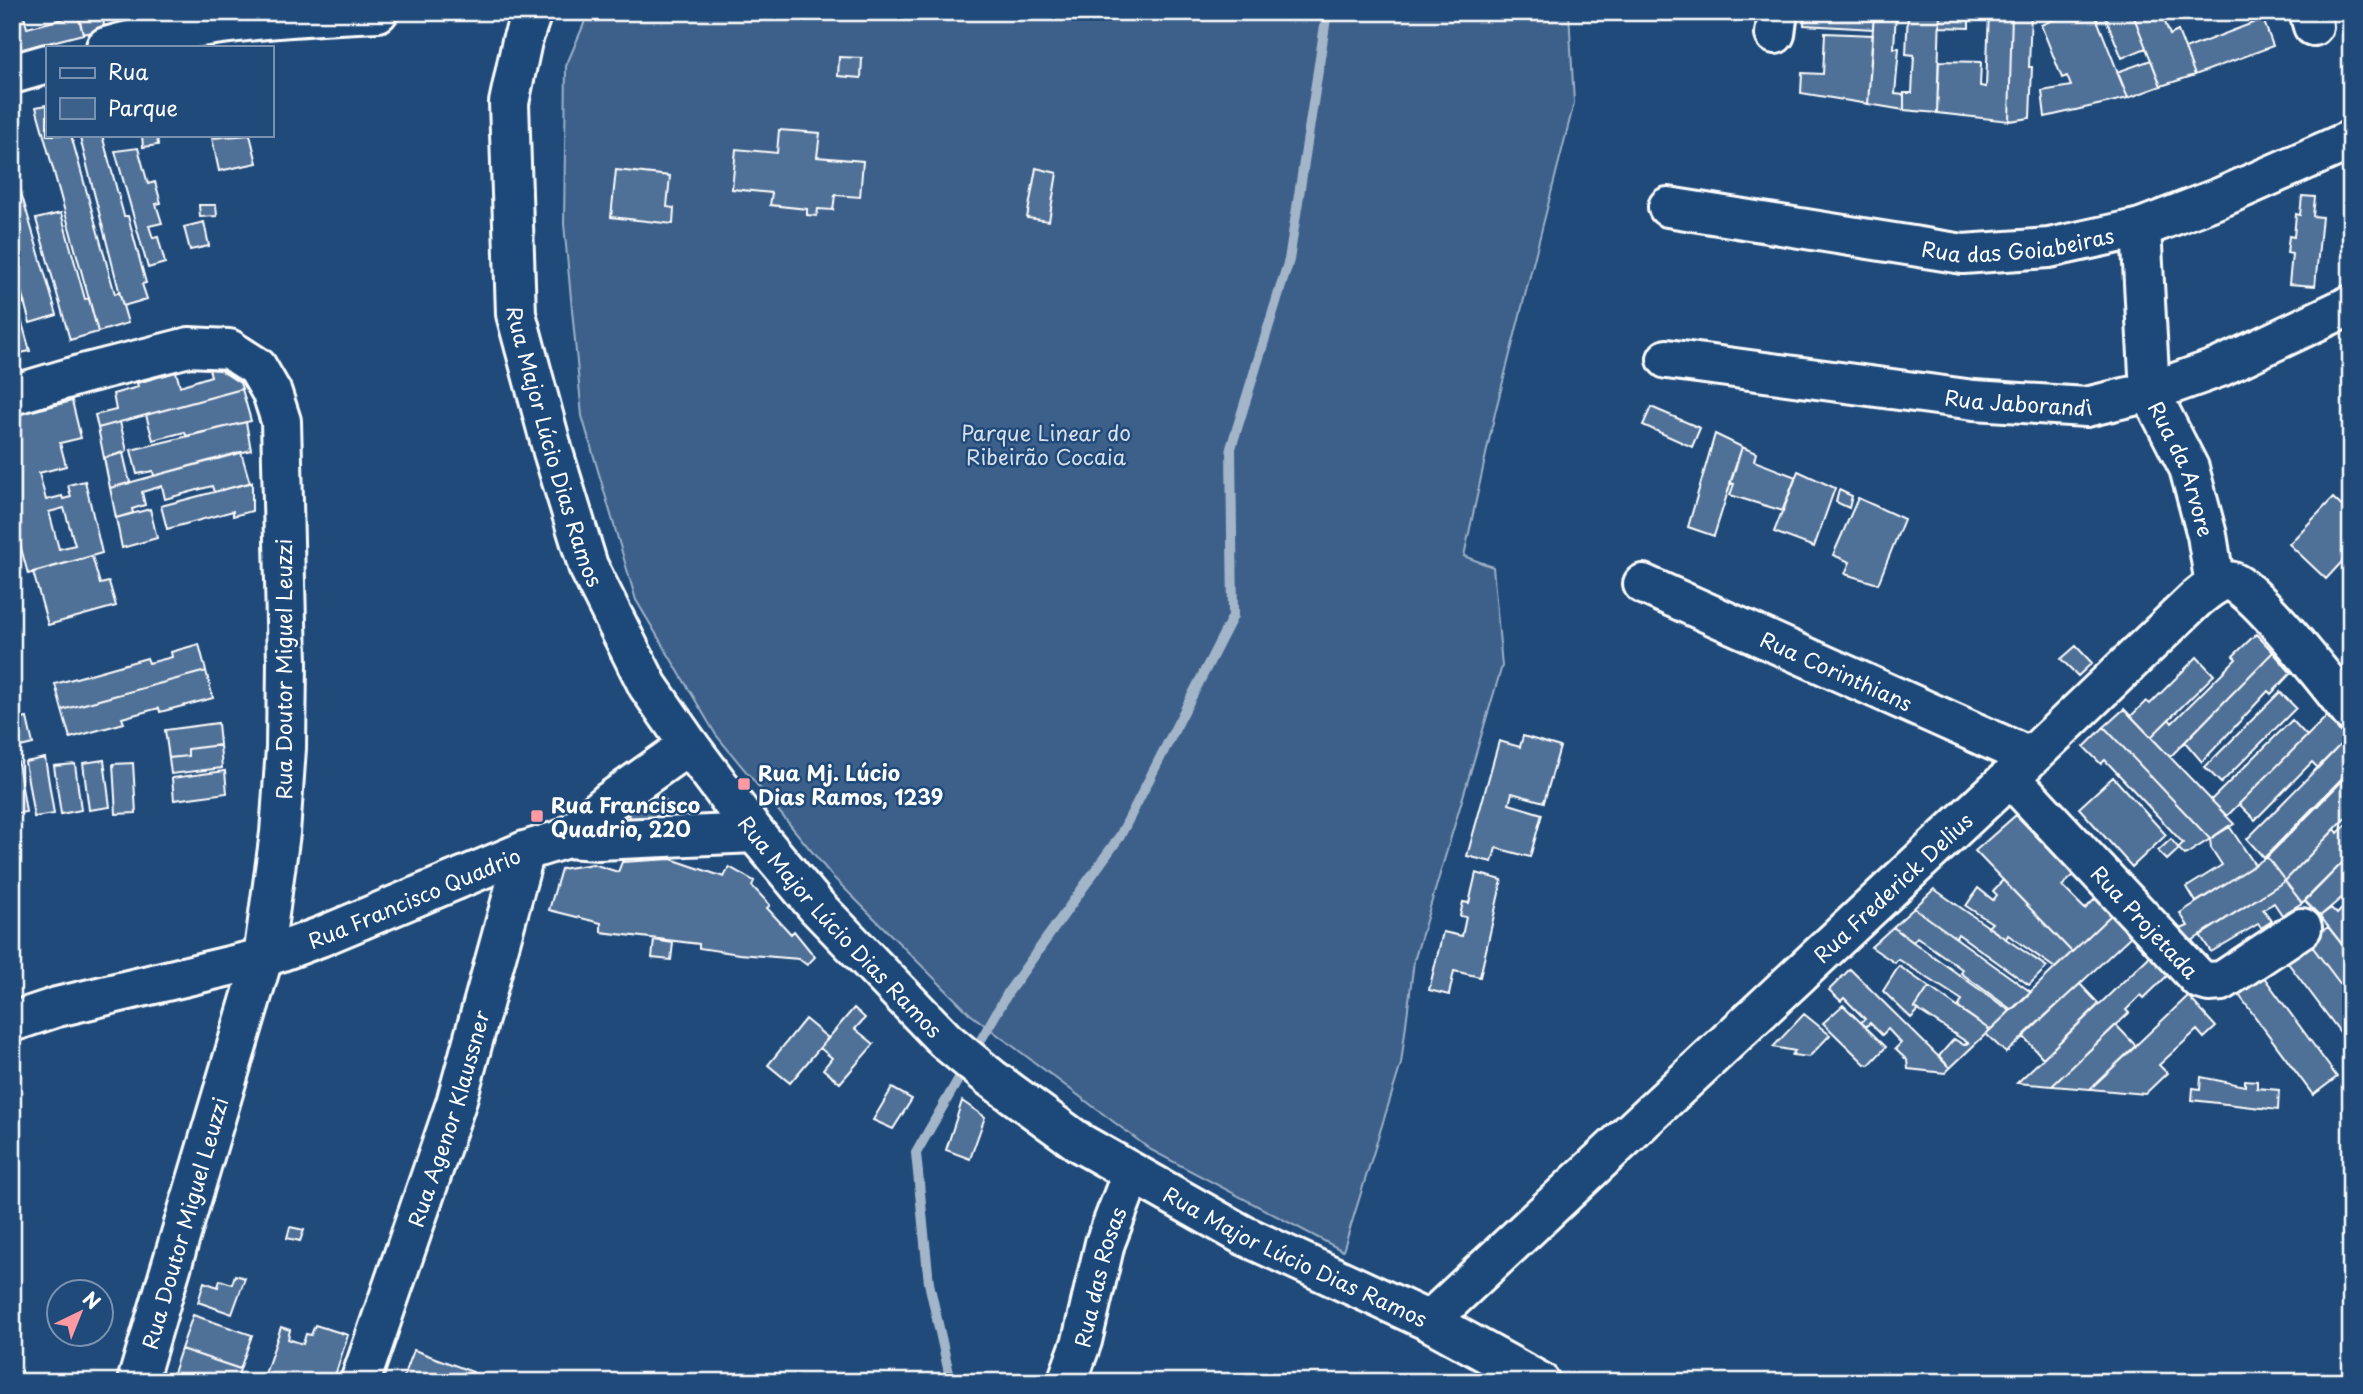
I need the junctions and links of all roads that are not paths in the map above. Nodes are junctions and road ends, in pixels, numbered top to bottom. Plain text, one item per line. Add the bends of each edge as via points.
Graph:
1 (378, 12) edge
2 (532, 12) edge
3 (110, 46) edge
4 (46, 64) edge
5 (12, 74) edge
6 (2351, 140) edge
7 (1668, 207) dead end
8 (2141, 228) junction
9 (2351, 305) edge
10 (1667, 359) dead end
11 (2150, 392) junction
12 (12, 395) edge
13 (1643, 584) dead end
14 (2215, 585) junction
15 (2351, 712) edge
16 (689, 745) junction
17 (2020, 767) junction
18 (755, 833) junction
19 (567, 838) junction
20 (525, 851) junction
21 (2302, 928) dead end
22 (263, 958) junction
23 (12, 1022) edge
24 (1132, 1173) junction
25 (1429, 1321) junction
26 (137, 1382) edge
27 (360, 1382) edge
28 (1067, 1382) edge
29 (1540, 1382) edge

1 - 3 street via 250,20
2 - 16 street, Rua Major Lúcio Dias Ramos via 509,103 516,314 588,566 648,686
4 - 5 street
6 - 8 street, Rua das Goiabeiras
7 - 8 street, Rua das Goiabeiras via 1963,254 2049,248
8 - 11 street, Rua da Arvore
9 - 11 street, Rua Jaborandi via 2220,367
10 - 11 street, Rua Jaborandi via 1973,400 2086,407
11 - 14 street, Rua da Arvore via 2189,468
12 - 22 street, Rua Doutor Miguel Leuzzi via 190,347 229,349 257,367 272,393 281,421 286,748
13 - 17 street, Rua Corinthians
14 - 15 street via 2229,581 2242,586
14 - 17 street, Rua Frederick Delius
16 - 18 street, Rua Major Lúcio Dias Ramos
16 - 19 street, Rua Francisco Quadrio
17 - 21 street, Rua Projetada via 2199,979 2222,981
17 - 25 street, Rua Frederick Delius
18 - 19 street, Rua Francisco Quadrio via 598,841
18 - 24 street, Rua Major Lúcio Dias Ramos via 817,907 946,1041 1080,1143
19 - 20 street, Rua Francisco Quadrio
20 - 22 street, Rua Francisco Quadrio
20 - 27 street, Rua Agenor Klaussner via 456,1103
22 - 23 street, Rua Francisco Quadrio
22 - 26 street, Rua Doutor Miguel Leuzzi
24 - 25 street, Rua Major Lúcio Dias Ramos via 1243,1235
24 - 28 street, Rua das Rosas via 1105,1244 1082,1341
25 - 29 street, Rua Major Lúcio Dias Ramos

